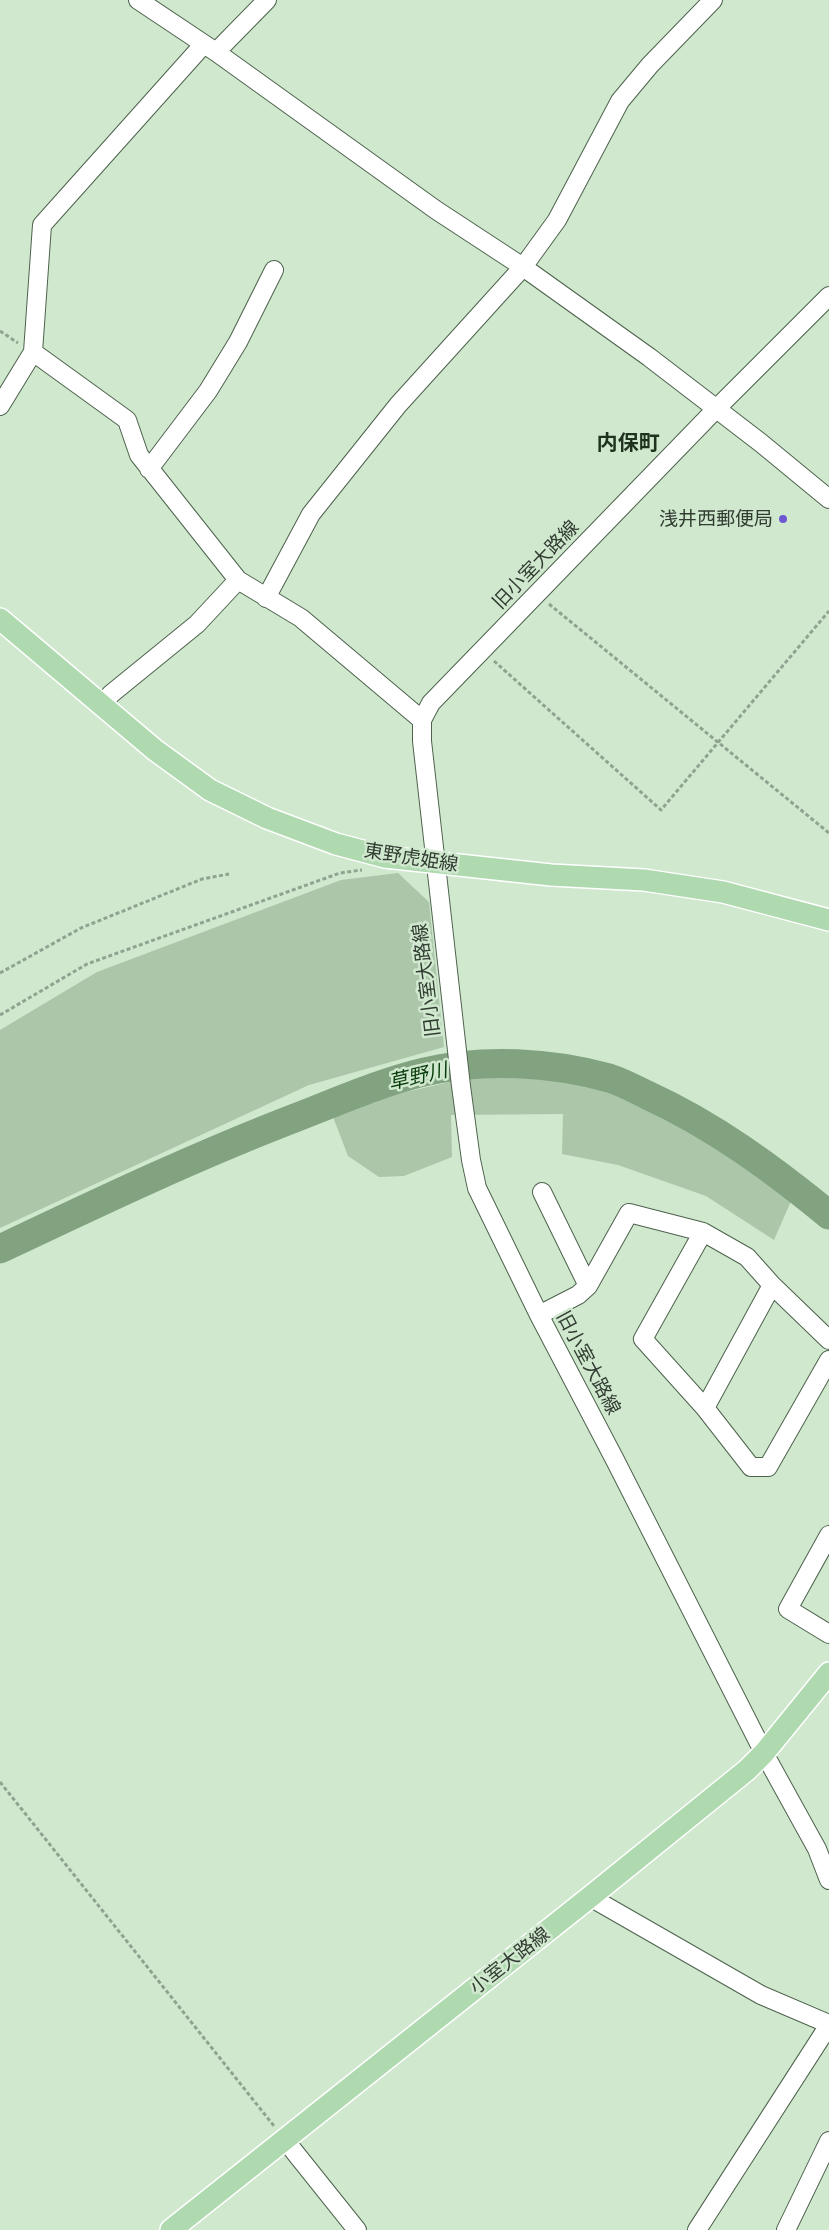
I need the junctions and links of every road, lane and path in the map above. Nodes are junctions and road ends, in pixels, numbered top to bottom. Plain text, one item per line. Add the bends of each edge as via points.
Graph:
1 (138, 0) edge
2 (267, 0) edge
3 (713, 0) edge
4 (210, 48) junction
5 (523, 267) junction
6 (274, 270) dead end
7 (829, 296) edge
8 (33, 352) junction
9 (0, 406) edge
10 (717, 408) junction
11 (149, 469) junction
12 (829, 499) edge
13 (238, 580) junction
14 (537, 594) junction
15 (266, 598) junction
16 (829, 611) edge
17 (0, 619) edge
18 (482, 650) junction
19 (102, 706) junction
20 (422, 720) junction
21 (719, 743) junction
22 (829, 833) edge
23 (434, 862) junction
24 (370, 870) dead end
25 (228, 874) dead end
26 (829, 920) edge
27 (0, 973) edge
28 (0, 1015) edge
29 (542, 1192) dead end
30 (703, 1232) junction
31 (772, 1285) junction
32 (588, 1286) junction
33 (539, 1315) junction
34 (829, 1340) edge
35 (829, 1360) edge
36 (705, 1408) junction
37 (829, 1535) edge
38 (829, 1634) edge
39 (829, 1673) edge
40 (764, 1753) junction
41 (0, 1782) edge
42 (829, 1880) edge
43 (590, 1897) junction
44 (829, 2024) edge
45 (285, 2140) junction
46 (829, 2141) edge
47 (171, 2230) edge
48 (357, 2230) edge
49 (697, 2230) edge
50 (786, 2230) edge

1 - 4 street
2 - 4 street
3 - 5 street via 620,101 557,220
4 - 5 street via 436,210
4 - 8 street via 42,225
5 - 10 street
5 - 15 street via 398,405 311,514
6 - 11 street via 238,342 208,390
7 - 10 street, 旧小室大路線
8 - 9 street
8 - 11 street via 127,420 139,455
10 - 12 street
10 - 14 street, 旧小室大路線
11 - 13 street
13 - 15 street
13 - 19 street via 197,624 111,694
14 - 18 street, 旧小室大路線
14 - 21 path
15 - 20 street via 301,618
16 - 21 path
17 - 19 main road, 東野虎姫線
18 - 20 street, 旧小室大路線 via 431,703
18 - 21 path via 661,810
19 - 23 main road, 東野虎姫線 via 210,790 267,818 336,844 385,857
20 - 23 street, 旧小室大路線
21 - 22 path
23 - 26 main road, 東野虎姫線 via 551,875 644,880 723,892
23 - 33 street, 旧小室大路線 via 477,1188
24 - 28 path via 340,873 87,964
25 - 27 path via 202,879 81,928
29 - 32 street
30 - 31 street via 747,1257
30 - 32 street via 629,1213
30 - 36 street via 643,1340
31 - 34 street
31 - 36 street
32 - 33 street via 578,1295
33 - 40 street, 旧小室大路線
35 - 36 street via 768,1467 751,1467
37 - 38 street via 788,1609
39 - 40 main road, 小室大路線
40 - 42 street, 旧小室大路線 via 817,1849
40 - 43 main road, 小室大路線
41 - 45 path
43 - 44 street via 761,1995
43 - 45 main road, 小室大路線
44 - 49 street
45 - 47 main road, 小室大路線
45 - 48 street
46 - 50 street

